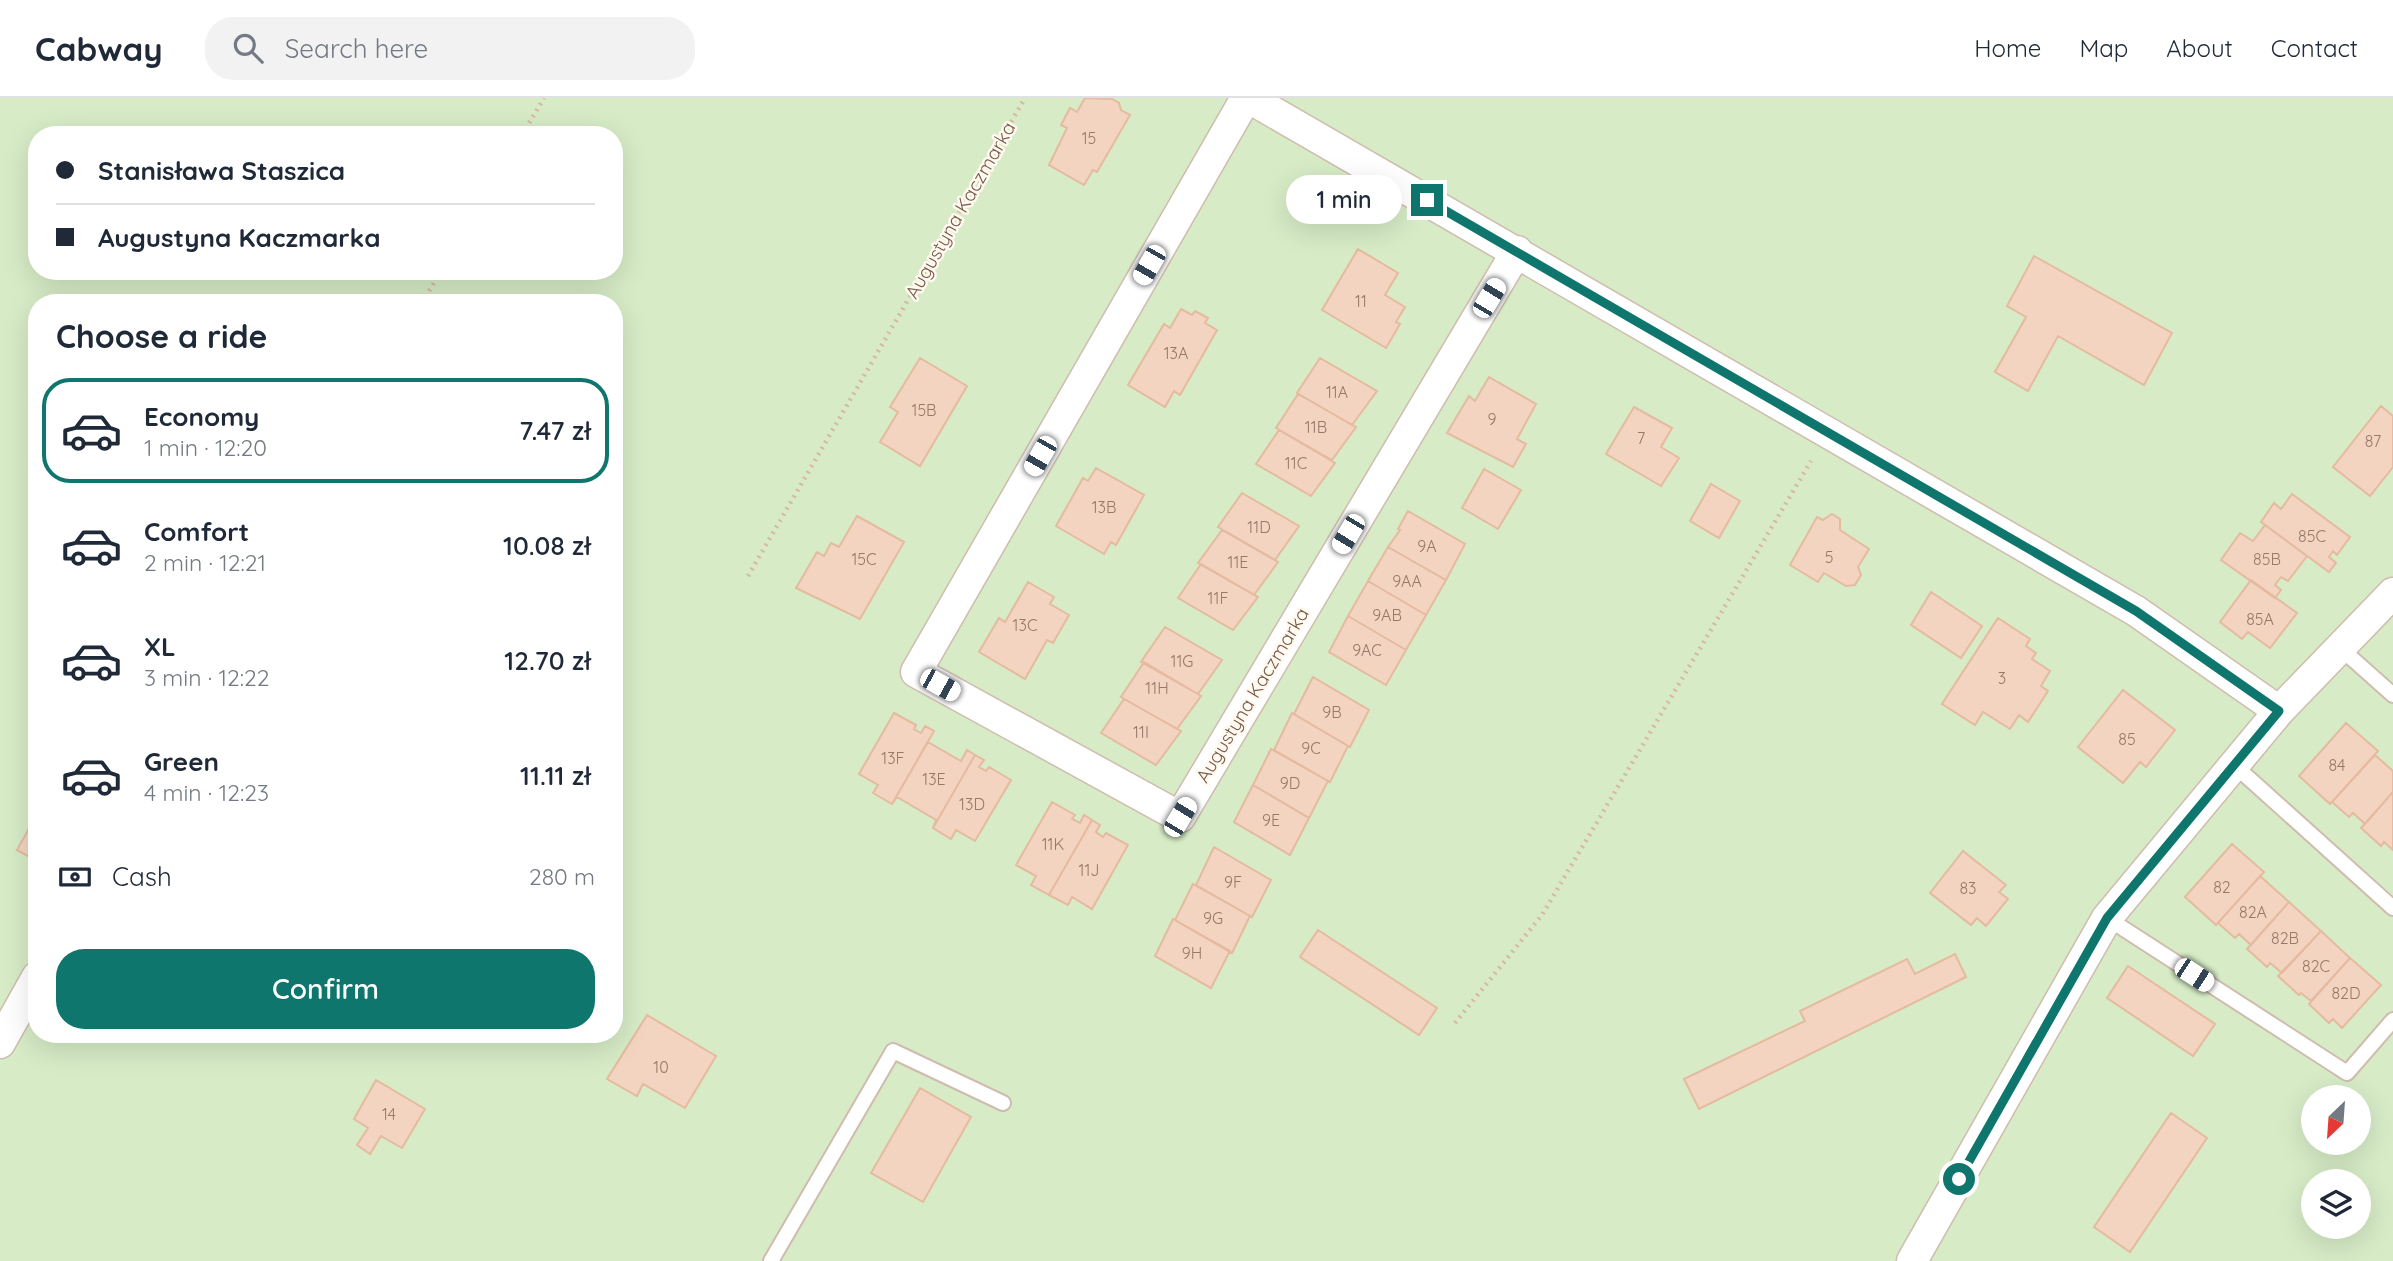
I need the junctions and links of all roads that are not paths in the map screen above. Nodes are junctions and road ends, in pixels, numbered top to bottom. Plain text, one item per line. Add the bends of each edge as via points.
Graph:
1 (1247, 98) edge
2 (1517, 251) junction
3 (2393, 593) edge
4 (2338, 646) junction
5 (2393, 695) edge
6 (2279, 711) junction
7 (2233, 764) junction
8 (2393, 908) edge
9 (2107, 918) junction
10 (28, 993) edge
11 (2393, 1020) edge
12 (0, 1043) edge
13 (1003, 1103) dead end
14 (771, 1261) edge
15 (1912, 1261) edge

1 - 2 street, Augustyna Kaczmarka
1 - 2 street, Augustyna Kaczmarka via 916,672 1180,817
2 - 6 street, Augustyna Kaczmarka via 2136,611
3 - 4 street
4 - 5 lane
4 - 6 street
6 - 7 street
7 - 8 lane
7 - 9 street
9 - 11 lane via 2347,1073
9 - 15 street
10 - 12 street
13 - 14 lane via 893,1051

